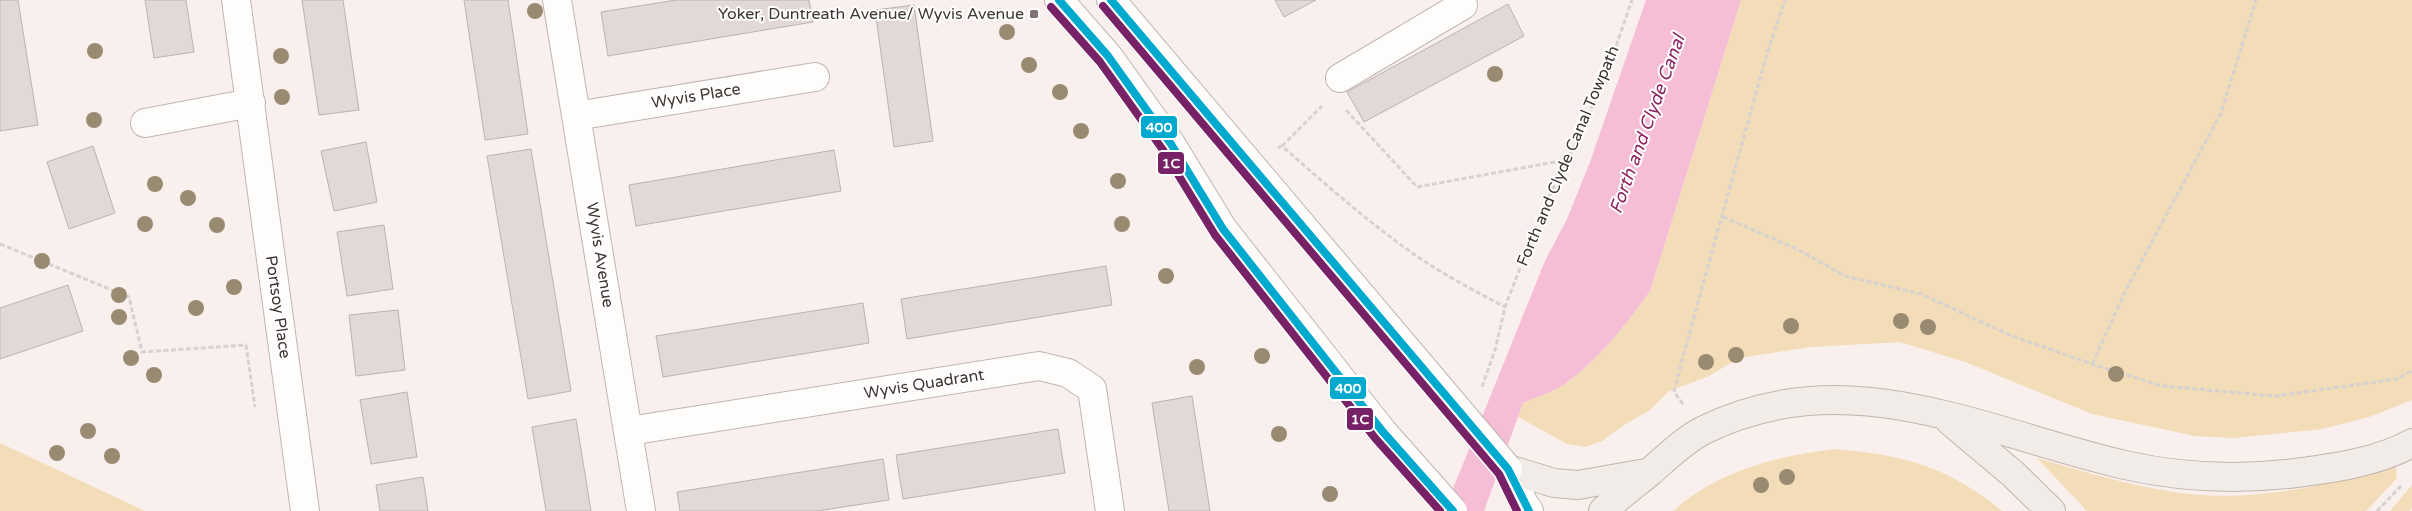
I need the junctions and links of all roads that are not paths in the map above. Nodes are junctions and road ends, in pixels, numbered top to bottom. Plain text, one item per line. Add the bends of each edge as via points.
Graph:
1 (236, 0) edge
2 (557, 0) edge
3 (1059, 0) edge
4 (1111, 0) edge
5 (1461, 0) edge
6 (815, 77) dead end
7 (1340, 91) road end
8 (251, 103) junction
9 (576, 116) junction
10 (145, 123) dead end
11 (1944, 416) junction
12 (629, 431) junction
13 (2412, 443) edge
14 (1508, 469) junction
15 (1650, 472) junction
16 (1526, 508) edge
17 (305, 511) edge
18 (641, 511) edge
19 (1110, 511) edge
20 (1453, 511) edge
21 (1603, 511) edge
22 (2051, 511) edge

1 - 8 street, Portsoy Place
2 - 9 street, Wyvis Avenue
3 - 20 street, bridge via 1108,56 1171,144 1223,229 1382,432
4 - 14 street, bridge
5 - 7 street via 1463,5
6 - 9 street, Wyvis Place
8 - 10 street
8 - 17 street, Portsoy Place
9 - 12 street, Wyvis Avenue
11 - 13 main road via 2126,465 2208,478 2266,477 2319,470 2361,461
11 - 15 main road via 1893,403 1860,400 1801,401 1752,410 1702,431
11 - 22 main road
12 - 18 street, Wyvis Avenue
12 - 19 street, Wyvis Quadrant via 1039,366 1068,373 1092,389
14 - 15 main road via 1554,483 1578,485
14 - 16 street
15 - 21 main road

